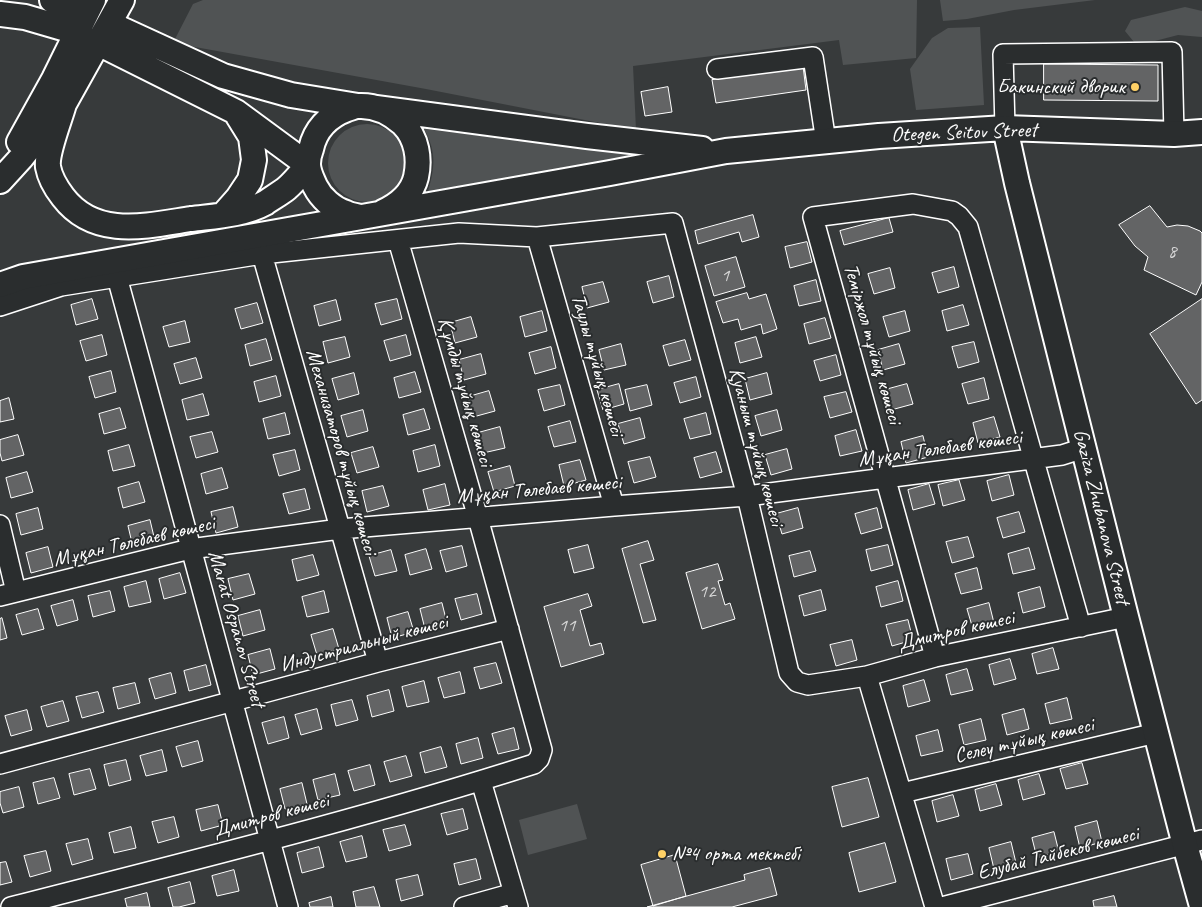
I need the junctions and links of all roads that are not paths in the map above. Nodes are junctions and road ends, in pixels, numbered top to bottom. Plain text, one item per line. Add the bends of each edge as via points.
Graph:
1 (52, 0) edge
2 (85, 11) edge
3 (0, 14) edge
4 (112, 21) edge
5 (718, 69) dead end
6 (64, 104) junction
7 (367, 107) junction
8 (236, 112) junction
9 (1005, 128) junction
10 (1202, 132) edge
11 (1174, 134) junction
12 (826, 142) junction
13 (726, 151) junction
14 (308, 165) junction
15 (0, 170) edge
16 (0, 181) edge
17 (223, 215) junction
18 (370, 216) junction
19 (537, 237) junction
20 (398, 240) junction
21 (262, 254) junction
22 (117, 277) junction
23 (0, 285) edge
24 (0, 306) edge
25 (1084, 448) junction
26 (1033, 459) junction
27 (886, 479) junction
28 (747, 496) junction
29 (614, 506) junction
30 (478, 518) junction
31 (0, 525) edge
32 (340, 529) junction
33 (190, 549) junction
34 (8, 594) edge
35 (1126, 617) junction
36 (1081, 627) junction
37 (508, 629) junction
38 (935, 657) junction
39 (378, 662) junction
40 (867, 676) junction
41 (797, 682) joint
42 (234, 702) junction
43 (1156, 733) junction
44 (539, 759) joint
45 (0, 764) edge
46 (481, 781) junction
47 (902, 793) junction
48 (270, 840) junction
49 (1193, 842) edge
50 (1005, 899) edge
51 (516, 900) edge
52 (1202, 906) edge
53 (11, 907) edge
54 (288, 907) edge
55 (464, 907) edge
56 (935, 907) edge
57 (942, 907) edge

1 - 2 main road
2 - 3 main road via 25,16
2 - 15 main road via 54,79
4 - 6 main road
4 - 7 main road via 223,76 291,95
4 - 8 main road
5 - 12 street via 812,57
6 - 16 main road
6 - 17 main road via 48,155 48,165 58,191 77,212 101,224 139,227
7 - 13 main road
7 - 14 main road via 339,112 324,123 313,139
7 - 18 main road via 394,116 408,128 416,145 418,162 415,180 407,195 394,207
8 - 14 main road
8 - 17 main road via 251,137 254,160 250,180
9 - 11 main road, Otegen Seitov Street
9 - 11 street via 1004,54 1172,52
9 - 12 main road, Otegen Seitov Street
9 - 25 main road, Gaziza Zhubanova Street
10 - 11 main road, Otegen Seitov Street
12 - 13 main road, Otegen Seitov Street
13 - 18 main road
14 - 17 main road via 287,188 264,203
14 - 18 main road via 318,192 330,205 345,213
18 - 23 main road via 24,277
19 - 20 street via 459,233
19 - 28 street, Қуаныш тұйық көшесі via 673,223
19 - 29 street, Таулы тұйық көшесі
20 - 21 street
20 - 30 street, Құмды тұйық көшесі
21 - 22 street
21 - 32 street, Механизаторов тұйық көшесі
22 - 24 street via 61,286
22 - 33 street, Marat Ospanov Street
25 - 26 street, Мұқан Төлебаев көшесі
25 - 35 main road, Gaziza Zhubanova Street
26 - 27 street, Мұқан Төлебаев көшесі
26 - 27 street, Теміржол тұйық көшесі via 968,227 959,216 952,211 913,204 813,217
26 - 36 street
27 - 28 street, Мұқан Төлебаев көшесі
27 - 38 street, Теміржол тұйық көшесі
28 - 29 street, Мұқан Төлебаев көшесі
28 - 41 street, Қуаныш тұйық көшесі via 789,672
29 - 30 street, Мұқан Төлебаев көшесі
30 - 32 street, Мұқан Төлебаев көшесі
30 - 37 street, Құмды тұйық көшесі
31 - 34 street
32 - 33 street, Мұқан Төлебаев көшесі
32 - 39 street, Механизаторов тұйық көшесі
33 - 34 street, Мұқан Төлебаев көшесі
33 - 42 street, Marat Ospanov Street
35 - 36 street, Дмитров көшесі
35 - 43 main road, Gaziza Zhubanova Street
36 - 38 street, Дмитров көшесі
37 - 39 street, Индустриальный көшесі
37 - 44 street, Құмды тұйық көшесі via 542,750
38 - 40 street, Дмитров көшесі
39 - 42 street, Индустриальный көшесі
40 - 41 street, Дмитров көшесі via 808,685
40 - 47 street
42 - 45 street, Индустриальный көшесі
42 - 48 street, Marat Ospanov Street
43 - 47 street, Селеу тұйық көшесі
43 - 49 main road, Gaziza Zhubanova Street
44 - 46 street, Дмитров көшесі via 534,764
46 - 48 street, Дмитров көшесі
46 - 51 street
47 - 56 street
48 - 53 street, Дмитров көшесі
48 - 54 street, Marat Ospanov Street
49 - 50 street, Елубай Тайбеков көшесі
49 - 52 main road, Gaziza Zhubanova Street
50 - 57 street, Елубай Тайбеков көшесі
51 - 55 street

